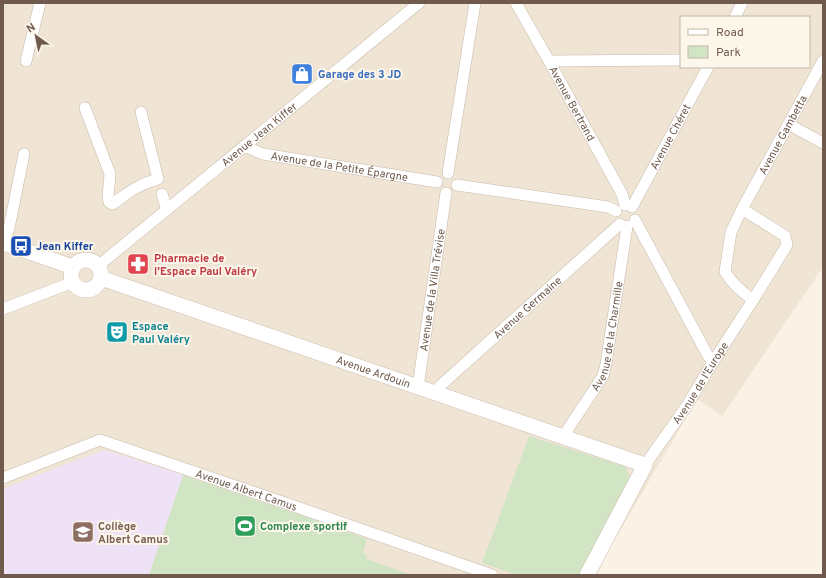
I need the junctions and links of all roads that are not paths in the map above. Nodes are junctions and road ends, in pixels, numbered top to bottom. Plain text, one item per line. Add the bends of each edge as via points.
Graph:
1 (40, 3) edge
2 (419, 3) edge
3 (475, 3) edge
4 (516, 3) edge
5 (742, 3) edge
6 (736, 16) edge
7 (680, 60) edge
8 (26, 61) dead end
9 (549, 61) junction
10 (823, 62) edge
11 (707, 68) edge
12 (85, 108) dead end
13 (141, 112) dead end
14 (788, 124) junction
15 (823, 143) edge
16 (244, 146) junction
17 (24, 154) dead end
18 (448, 173) junction
19 (437, 182) junction
20 (456, 185) junction
21 (446, 193) junction
22 (162, 194) dead end
23 (625, 208) junction
24 (742, 209) junction
25 (167, 210) junction
26 (627, 224) junction
27 (3, 243) edge
28 (3, 251) edge
29 (100, 272) junction
30 (72, 275) junction
31 (753, 300) junction
32 (3, 309) edge
33 (713, 362) junction
34 (418, 387) junction
35 (437, 393) junction
36 (564, 437) junction
37 (645, 465) junction
38 (3, 478) edge
39 (492, 575) edge
40 (587, 575) edge

1 - 8 street
2 - 16 street, Avenue Jean Kiffer
3 - 18 street
4 - 9 street, Avenue Bertrand
5 - 6 street
7 - 9 street
9 - 23 street, Avenue Bertrand via 622,194
10 - 14 street, Avenue Gambetta
11 - 23 street, Avenue Chéret
12 - 13 street via 110,174 108,197 112,204 139,186 158,179
14 - 15 street
14 - 24 street, Avenue Gambetta
16 - 19 street, Avenue de la Petite Épargne via 263,154
16 - 25 street, Avenue Jean Kiffer
17 - 27 street via 9,228
18 - 19 street via 438,177
18 - 20 street via 453,175
19 - 21 street via 441,191
20 - 21 street
20 - 23 street via 608,208
21 - 34 street, Avenue de la Villa Trévise
22 - 25 street
23 - 26 street via 616,218
23 - 26 street via 636,213 637,217
24 - 31 street, Avenue Gambetta via 731,232 725,272 730,280
24 - 31 street, Avenue de l'Europe via 785,236 787,245
25 - 29 street, Avenue Jean Kiffer
26 - 33 street
26 - 35 street, Avenue Germaine via 440,386
26 - 36 street, Avenue de la Charmille via 603,376
27 - 30 street
28 - 30 street
29 - 30 street via 95,262 85,260 76,263
29 - 30 street via 100,282 89,290 75,286
29 - 34 street, Avenue Ardouin
30 - 32 street
31 - 33 street, Avenue de l'Europe
33 - 37 street, Avenue de l'Europe via 686,407
34 - 35 street, Avenue Ardouin
35 - 36 street, Avenue Ardouin
36 - 37 street, Avenue Ardouin
37 - 40 street
38 - 39 street, Avenue Albert Camus via 100,440

